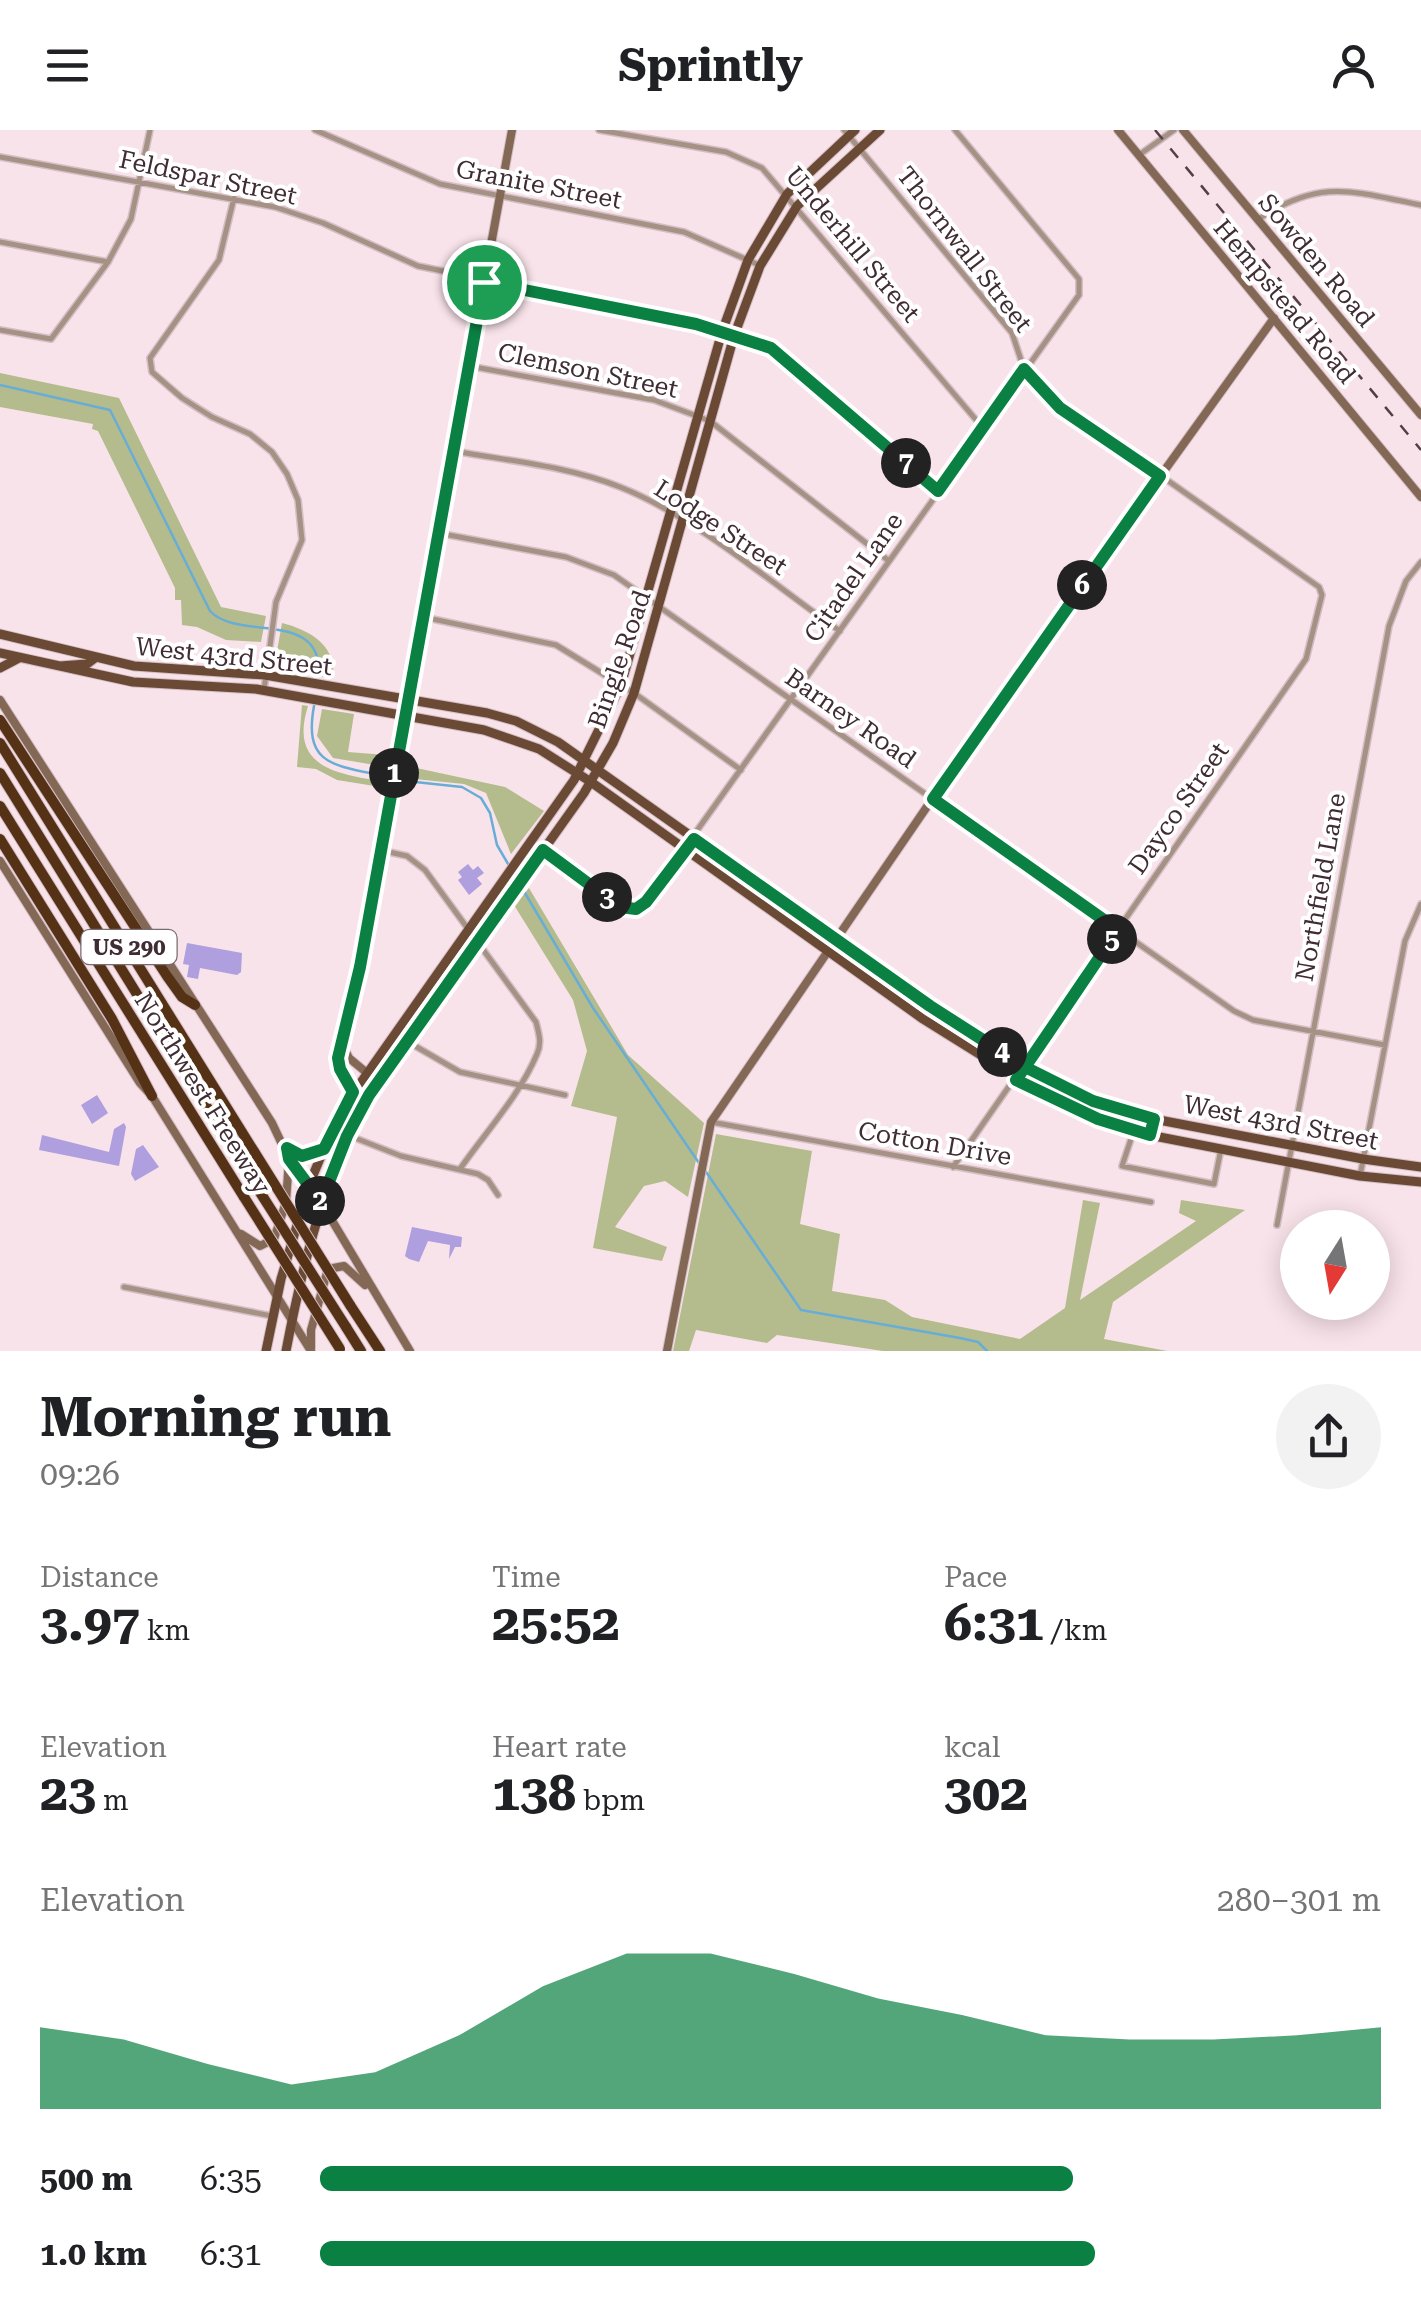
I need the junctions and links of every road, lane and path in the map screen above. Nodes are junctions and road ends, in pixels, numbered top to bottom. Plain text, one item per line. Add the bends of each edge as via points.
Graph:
1 (150, 130) edge
2 (315, 130) edge
3 (512, 130) edge
4 (599, 130) edge
5 (880, 130) edge
6 (955, 130) edge
7 (1118, 130) edge
8 (1174, 130) edge
9 (1183, 130) edge
10 (849, 132) edge
11 (858, 147) junction
12 (1139, 154) junction
13 (0, 157) edge
14 (141, 183) junction
15 (787, 194) junction
16 (234, 198) junction
17 (499, 198) junction
18 (1421, 205) edge
19 (797, 206) junction
20 (1258, 220) junction
21 (0, 242) edge
22 (748, 260) junction
23 (108, 262) junction
24 (760, 266) junction
25 (484, 282) junction
26 (1274, 318) junction
27 (0, 330) edge
28 (722, 332) junction
29 (734, 336) junction
30 (469, 366) junction
31 (1024, 369) junction
32 (697, 416) junction
33 (1421, 416) edge
34 (710, 421) junction
35 (983, 428) junction
36 (454, 450) junction
37 (1160, 476) junction
38 (938, 491) junction
39 (1421, 497) edge
40 (670, 512) junction
41 (683, 521) junction
42 (438, 534) junction
43 (889, 561) junction
44 (1421, 562) edge
45 (646, 597) junction
46 (660, 607) junction
47 (1318, 614) joint
48 (423, 617) junction
49 (840, 632) junction
50 (0, 634) edge
51 (31, 644) junction
52 (0, 653) edge
53 (95, 658) junction
54 (23, 660) junction
55 (57, 667) junction
56 (0, 668) edge
57 (167, 671) junction
58 (265, 675) junction
59 (621, 685) junction
60 (163, 686) junction
61 (264, 690) junction
62 (634, 693) junction
63 (0, 700) edge
64 (408, 700) junction
65 (792, 700) junction
66 (487, 714) junction
67 (405, 716) junction
68 (0, 720) edge
69 (484, 730) junction
70 (0, 743) edge
71 (586, 761) junction
72 (598, 770) junction
73 (741, 770) junction
74 (578, 773) junction
75 (0, 774) edge
76 (591, 782) junction
77 (933, 799) junction
78 (0, 806) edge
79 (0, 839) edge
80 (694, 839) junction
81 (380, 850) junction
82 (543, 850) junction
83 (686, 850) junction
84 (0, 861) edge
85 (764, 890) junction
86 (756, 901) junction
87 (1421, 904) edge
88 (488, 906) junction
89 (498, 914) junction
90 (470, 930) junction
91 (1118, 930) junction
92 (836, 938) junction
93 (480, 942) junction
94 (827, 952) junction
95 (195, 1005) junction
96 (930, 1006) junction
97 (923, 1019) junction
98 (1314, 1032) junction
99 (394, 1034) junction
100 (405, 1042) junction
101 (1386, 1046) junction
102 (344, 1048) junction
103 (1025, 1067) junction
104 (367, 1073) junction
105 (1016, 1080) junction
106 (518, 1086) junction
107 (353, 1092) junction
108 (565, 1095) dead end
109 (152, 1096) junction
110 (1154, 1119) junction
111 (712, 1122) junction
112 (1134, 1130) junction
113 (348, 1132) junction
114 (1150, 1135) junction
115 (1292, 1146) junction
116 (287, 1148) junction
117 (324, 1149) junction
118 (1221, 1149) junction
119 (289, 1159) junction
120 (1363, 1160) junction
121 (1288, 1162) junction
122 (954, 1167) junction
123 (1421, 1167) edge
124 (460, 1169) junction
125 (1360, 1176) junction
126 (1421, 1182) edge
127 (308, 1185) junction
128 (498, 1195) dead end
129 (321, 1202) junction
130 (1151, 1202) dead end
131 (1278, 1225) dead end
132 (235, 1227) junction
133 (124, 1287) dead end
134 (277, 1294) junction
135 (378, 1300) junction
136 (272, 1316) junction
137 (292, 1322) junction
138 (341, 1350) edge
139 (266, 1351) edge
140 (286, 1351) edge
141 (311, 1351) edge
142 (361, 1351) edge
143 (380, 1351) edge
144 (410, 1351) edge
145 (666, 1351) edge

1 - 14 street
2 - 17 street, Granite Street via 440,184
3 - 17 street
4 - 15 street, Underhill Street via 726,152 762,168
5 - 11 main road, Bingle Road
6 - 31 street, Citadel Lane via 1079,280 1079,295
7 - 12 street, Hempstead Road
8 - 12 street
9 - 20 street, Sowden Road
10 - 11 street, Thornwall Street
10 - 15 main road, Bingle Road
11 - 19 main road, Bingle Road
11 - 31 street, Thornwall Street via 1012,334
12 - 26 street, Hempstead Road
13 - 14 street, Feldspar Street
14 - 16 street, Feldspar Street
14 - 23 street
15 - 19 street, Underhill Street
15 - 22 main road, Bingle Road
16 - 25 street, Feldspar Street via 323,223 418,266
16 - 58 street via 219,260 150,358 158,379 272,452 301,511 302,540 276,602
17 - 22 street, Granite Street via 684,232
17 - 25 street
18 - 20 street via 1316,191
19 - 24 main road, Bingle Road
19 - 35 street, Underhill Street
20 - 33 street, Sowden Road
21 - 23 street
22 - 24 street, Granite Street
22 - 28 main road, Bingle Road
23 - 27 street via 51,340
24 - 29 main road, Bingle Road
25 - 28 street, Feldspar Street
25 - 30 street
26 - 37 street
26 - 39 street, Hempstead Road
28 - 29 street, Feldspar Street
28 - 32 main road, Bingle Road
29 - 34 main road, Bingle Road
29 - 38 street, Feldspar Street via 771,348
30 - 32 street, Clemson Street via 613,391
30 - 36 street
31 - 35 street, Citadel Lane
31 - 37 street, Thornwall Street via 1060,408
32 - 34 street, Clemson Street
32 - 40 main road, Bingle Road
34 - 41 main road, Bingle Road
34 - 43 street, Clemson Street
35 - 38 street, Citadel Lane
36 - 40 street, Lodge Street via 594,478
36 - 42 street
37 - 47 street, Thornwall Street via 1319,587
37 - 77 street
38 - 43 street, Citadel Lane
40 - 41 street, Lodge Street
40 - 45 main road, Bingle Road
41 - 46 main road, Bingle Road
41 - 49 street, Lodge Street
42 - 45 street, Barney Road via 580,560
42 - 48 street
43 - 49 street, Citadel Lane
44 - 98 street, Northfield Lane via 1389,626
45 - 46 street, Barney Road
45 - 59 main road, Bingle Road
46 - 62 main road, Bingle Road
46 - 65 street, Barney Road
47 - 91 street, Dayco Street via 1306,659
48 - 59 street via 556,645
48 - 64 street
49 - 65 street, Citadel Lane
50 - 51 main road, West 43rd Street
51 - 53 main road, West 43rd Street
51 - 54 main road
52 - 54 main road, West 43rd Street
53 - 55 main road
53 - 57 main road, West 43rd Street
54 - 55 main road, West 43rd Street
54 - 56 main road
55 - 60 main road, West 43rd Street
57 - 58 main road, West 43rd Street
57 - 60 main road
58 - 61 street
58 - 64 main road, West 43rd Street
59 - 62 street
59 - 71 main road, Bingle Road
60 - 61 main road, West 43rd Street
61 - 67 main road, West 43rd Street
62 - 72 main road, Bingle Road
62 - 73 street
63 - 95 street
64 - 66 main road, West 43rd Street
64 - 67 street
65 - 73 street, Citadel Lane
65 - 77 street, Barney Road
66 - 69 main road
66 - 71 main road, West 43rd Street via 537,729
67 - 69 main road, West 43rd Street
67 - 81 street
68 - 95 highway via 182,998
69 - 74 main road, West 43rd Street via 530,745
70 - 143 highway, Northwest Freeway / US 290, bridge
71 - 72 main road, West 43rd Street
71 - 74 main road, Bingle Road
72 - 76 main road, Bingle Road
72 - 80 main road, West 43rd Street
73 - 80 street, Citadel Lane
74 - 76 main road, West 43rd Street
74 - 88 main road, Bingle Road
75 - 142 highway, bridge
76 - 82 main road, Bingle Road
76 - 83 main road, West 43rd Street
77 - 91 street, Barney Road
77 - 92 street
78 - 138 highway, Northwest Freeway / US 290, bridge
79 - 109 highway
80 - 83 street, Citadel Lane
80 - 85 main road, West 43rd Street
81 - 90 street via 407,856 424,870
81 - 102 street
82 - 83 street, Citadel Lane via 620,907 636,909
82 - 89 main road, Bingle Road
83 - 86 main road, West 43rd Street
84 - 109 street
85 - 86 main road
85 - 92 main road, West 43rd Street
86 - 94 main road, West 43rd Street
87 - 101 street via 1405,941
88 - 89 main road
88 - 90 main road, Bingle Road
89 - 93 main road, Bingle Road
90 - 93 street
90 - 99 main road, Bingle Road
91 - 98 street, Barney Road via 1234,1011
91 - 103 street, Dayco Street
92 - 94 street
92 - 96 main road, West 43rd Street
93 - 100 main road, Bingle Road
93 - 106 street via 536,1022 538,1053
94 - 97 main road, West 43rd Street
94 - 111 street
95 - 116 street
96 - 97 main road
96 - 103 main road, West 43rd Street
97 - 105 main road, West 43rd Street
98 - 101 street, Barney Road
98 - 115 street, Northfield Lane
99 - 100 street
99 - 104 main road, Bingle Road
100 - 106 street via 460,1072
100 - 113 main road, Bingle Road
101 - 120 street
102 - 104 street
102 - 107 street via 339,1067
103 - 105 street, Dayco Street
103 - 110 main road, West 43rd Street via 1093,1101
104 - 107 main road, Bingle Road
104 - 113 main road
105 - 112 main road, West 43rd Street
105 - 122 street, Dayco Street
106 - 108 street
106 - 124 street
107 - 117 main road, Bingle Road
109 - 132 street
110 - 114 main road
110 - 115 main road, West 43rd Street
111 - 122 street, Cotton Drive
111 - 145 street
112 - 114 main road, West 43rd Street
112 - 118 street via 1122,1166 1214,1184
113 - 124 street via 400,1156
113 - 129 main road, Bingle Road
114 - 118 main road, West 43rd Street
115 - 120 main road, West 43rd Street
115 - 121 street, Northfield Lane
116 - 117 main road via 302,1156
116 - 119 street
117 - 127 main road, Bingle Road
118 - 121 main road, West 43rd Street
119 - 127 street
119 - 132 street via 274,1239 260,1246
120 - 123 main road, West 43rd Street
120 - 125 street
121 - 125 main road, West 43rd Street
121 - 131 street, Northfield Lane
122 - 130 street, Cotton Drive
124 - 128 street via 488,1180
125 - 126 main road, West 43rd Street
127 - 129 street
127 - 134 main road, Bingle Road
129 - 135 street
129 - 137 main road, Bingle Road
132 - 134 street
133 - 136 street
134 - 136 main road, Bingle Road
134 - 137 street
135 - 141 street via 350,1269 328,1270 310,1330
135 - 144 street
136 - 139 main road, Bingle Road
137 - 140 main road, Bingle Road
137 - 141 street

